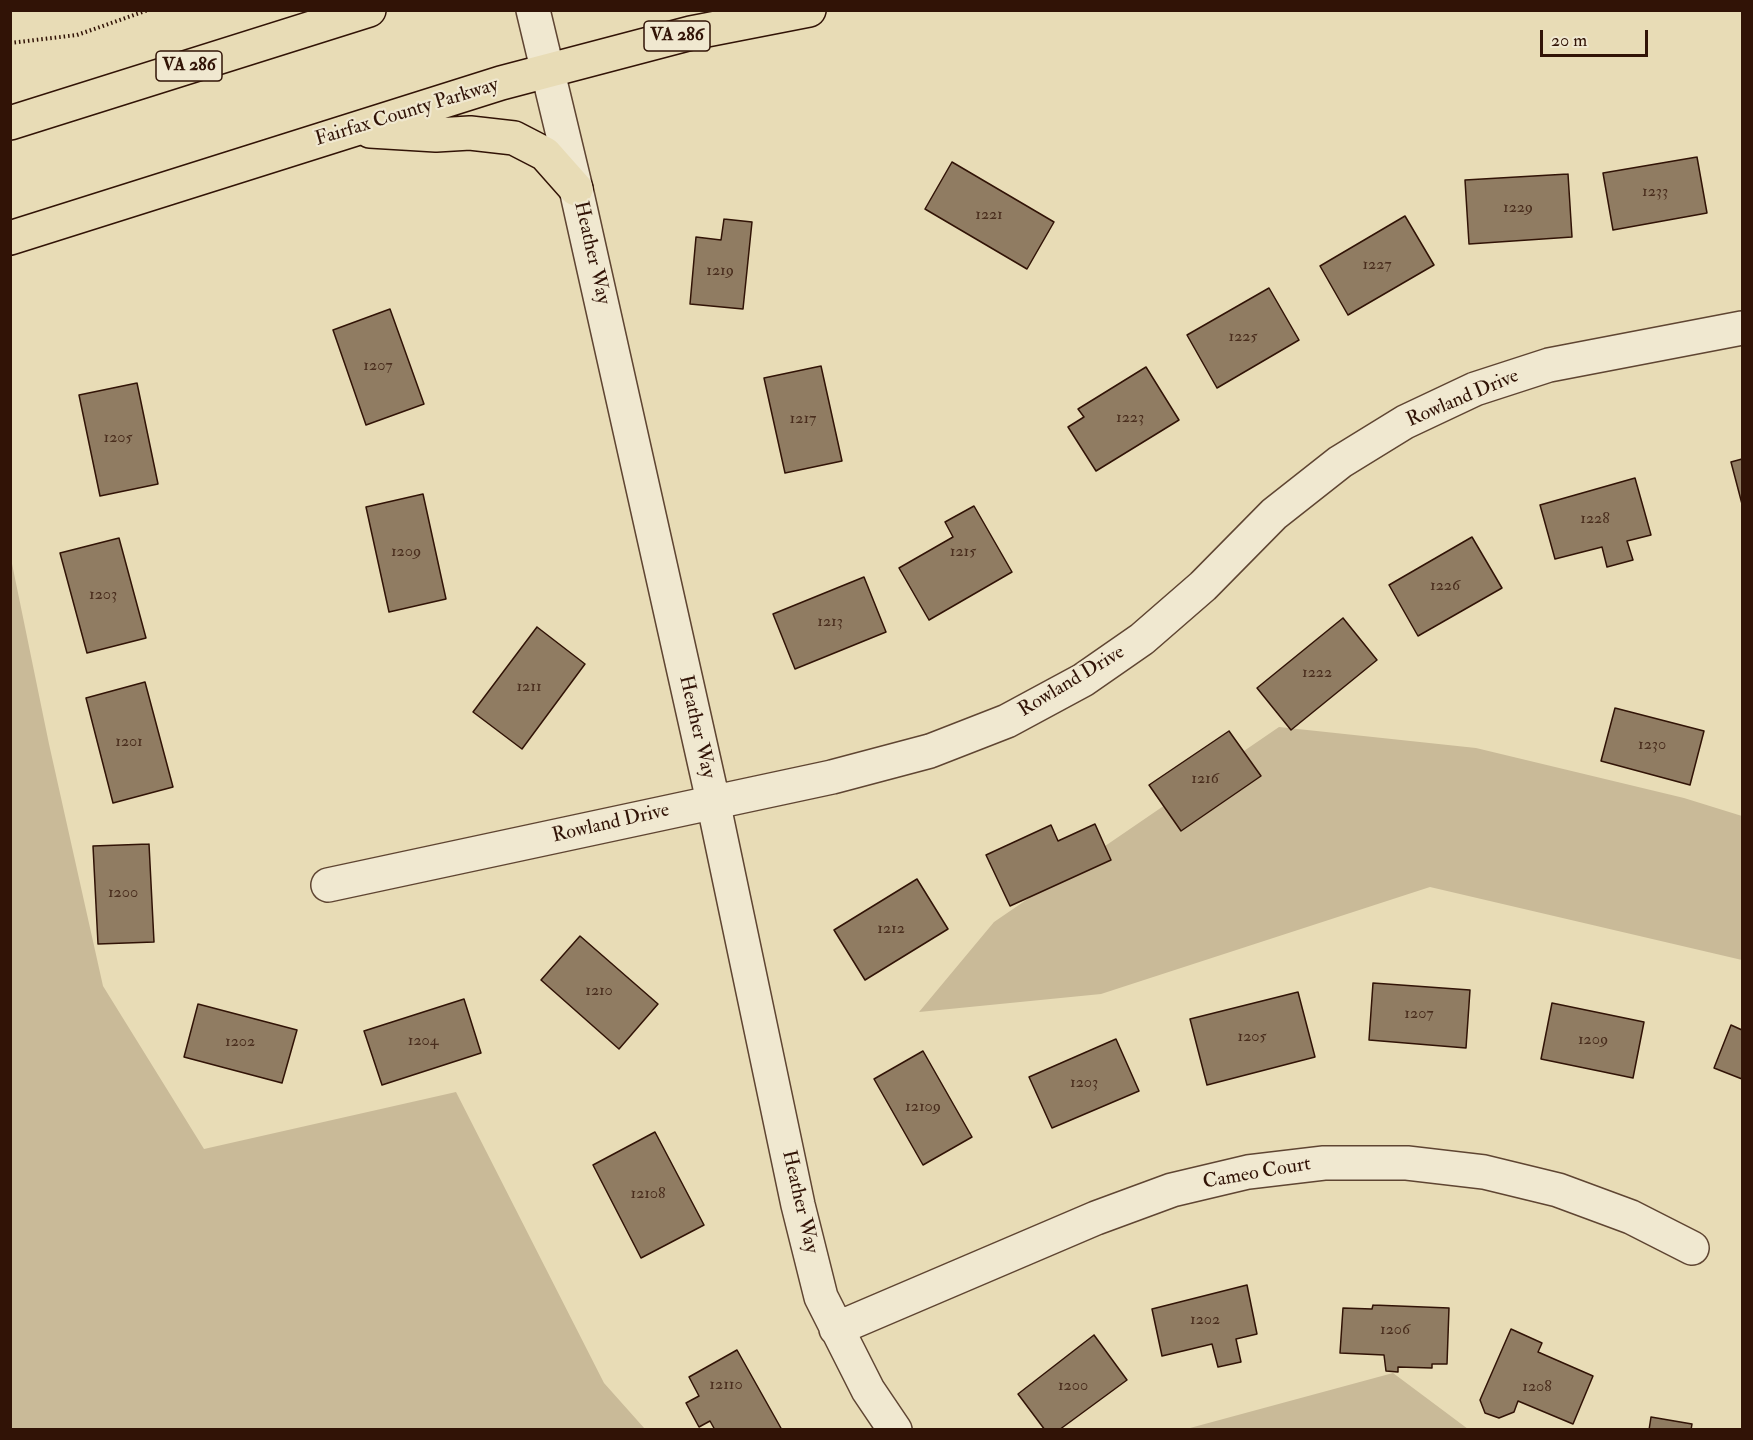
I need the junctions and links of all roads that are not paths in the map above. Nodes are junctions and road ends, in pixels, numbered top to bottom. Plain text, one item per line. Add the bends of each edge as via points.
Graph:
1 (369, 10) edge
2 (533, 10) edge
3 (809, 10) edge
4 (548, 71) junction
5 (10, 123) edge
6 (353, 129) junction
7 (576, 189) junction
8 (10, 238) edge
9 (1743, 328) edge
10 (713, 801) junction
11 (328, 885) dead end
12 (1692, 1248) dead end
13 (836, 1329) junction
14 (895, 1430) edge

1 - 5 highway, VA 286
2 - 4 street, Heather Way
3 - 4 highway, Fairfax County Parkway / VA 286 via 691,33
4 - 6 highway, Fairfax County Parkway / VA 286
4 - 7 street, Heather Way
6 - 7 highway via 514,138 546,154
6 - 8 highway, Fairfax County Parkway / VA 286
7 - 10 street, Heather Way
9 - 10 street, Rowland Drive via 1549,365 1475,389 1405,422 1340,462 1274,514 1203,586 1142,639 1083,680 1007,721 930,751 832,777
10 - 11 street, Rowland Drive
10 - 13 street, Heather Way via 798,1204 821,1297
12 - 13 street, Cameo Court via 1630,1217 1569,1194 1484,1172 1407,1163 1324,1163 1248,1172 1172,1190 1096,1218
13 - 14 street, Heather Way via 868,1390

